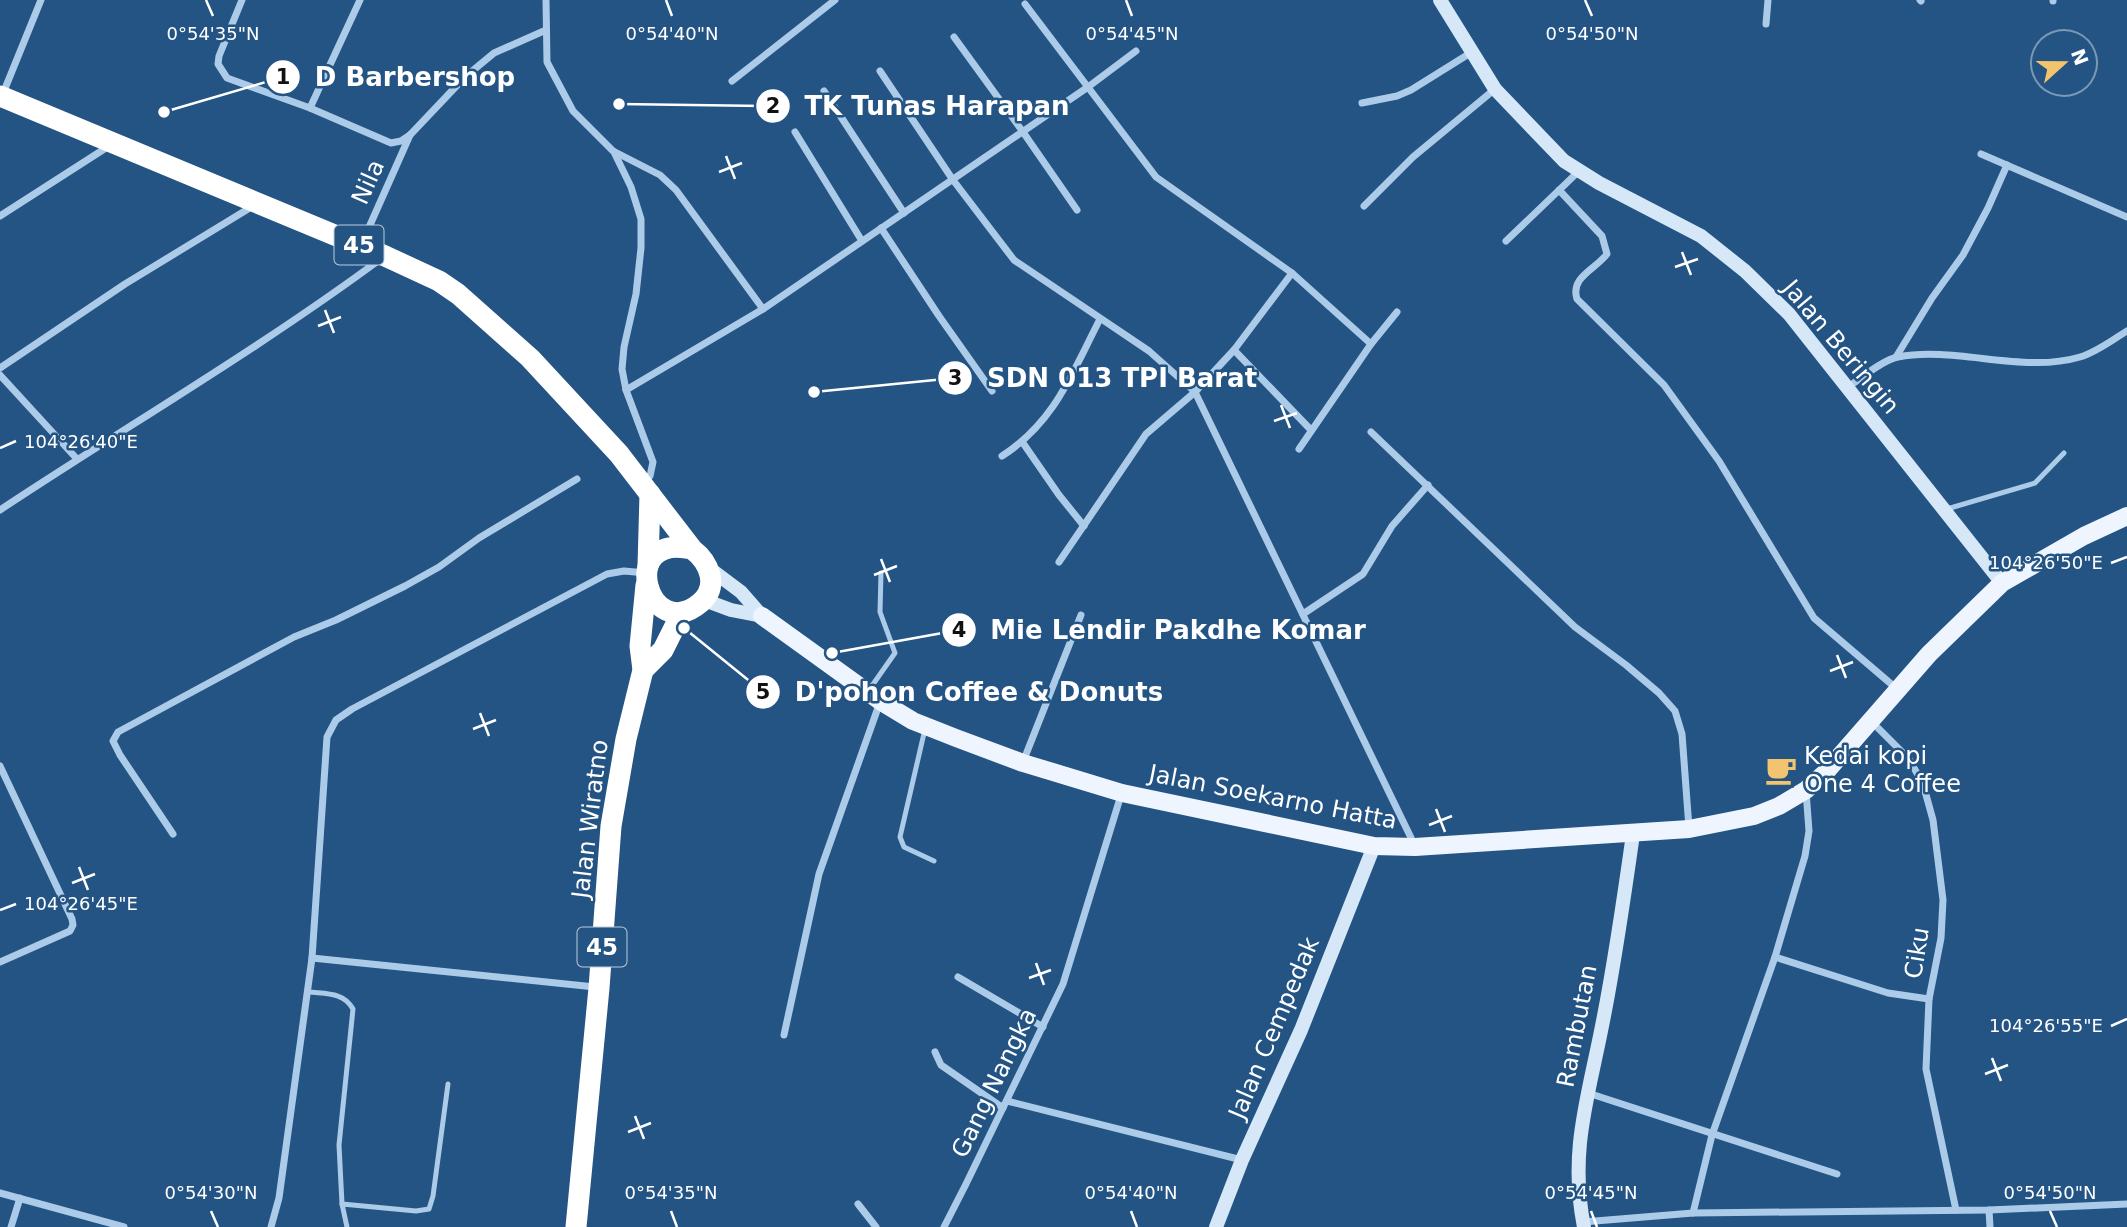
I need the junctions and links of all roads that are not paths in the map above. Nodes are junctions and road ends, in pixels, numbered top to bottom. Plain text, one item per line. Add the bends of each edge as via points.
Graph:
1 (41, 0) edge
2 (242, 0) edge
3 (360, 0) edge
4 (546, 0) edge
5 (835, 0) edge
6 (1440, 0) edge
7 (1768, 0) edge
8 (1025, 4) dead end
9 (1766, 24) dead end
10 (546, 30) junction
11 (954, 37) dead end
12 (1136, 51) dead end
13 (1472, 52) junction
14 (880, 71) dead end
15 (732, 81) dead end
16 (1088, 88) junction
17 (1494, 89) junction
18 (824, 91) dead end
19 (1, 97) edge
20 (1362, 103) dead end
21 (310, 108) junction
22 (795, 132) dead end
23 (1023, 132) junction
24 (410, 135) junction
25 (112, 143) junction
26 (614, 152) junction
27 (1981, 154) dead end
28 (2007, 165) junction
29 (1579, 171) junction
30 (953, 180) junction
31 (1559, 190) junction
32 (258, 202) junction
33 (1364, 206) dead end
34 (1077, 210) dead end
35 (904, 213) junction
36 (0, 216) edge
37 (2127, 217) edge
38 (881, 228) junction
39 (862, 241) junction
40 (1506, 242) dead end
41 (360, 245) junction
42 (385, 256) junction
43 (1292, 273) junction
44 (763, 309) junction
45 (1397, 312) dead end
46 (1100, 318) junction
47 (2127, 331) edge
48 (1371, 344) junction
49 (1234, 349) junction
50 (1896, 357) junction
51 (0, 368) edge
52 (0, 375) edge
53 (1847, 387) junction
54 (626, 390) junction
55 (992, 391) dead end
56 (1195, 392) junction
57 (1311, 430) junction
58 (1371, 432) dead end
59 (1023, 443) junction
60 (1299, 449) dead end
61 (2064, 453) dead end
62 (1002, 456) dead end
63 (77, 459) junction
64 (577, 479) dead end
65 (1428, 485) junction
66 (647, 489) junction
67 (0, 510) edge
68 (1944, 510) junction
69 (2127, 516) edge
70 (1084, 526) junction
71 (692, 549) junction
72 (1059, 562) dead end
73 (709, 568) junction
74 (881, 573) dead end
75 (647, 575) junction
76 (2002, 583) junction
77 (704, 600) junction
78 (682, 612) junction
79 (1303, 614) junction
80 (1081, 615) dead end
81 (762, 616) junction
82 (643, 670) junction
83 (1897, 689) junction
84 (874, 696) junction
85 (1870, 719) junction
86 (926, 726) junction
87 (1023, 763) junction
88 (0, 766) edge
89 (1806, 790) junction
90 (1122, 793) junction
91 (1689, 829) junction
92 (173, 834) dead end
93 (1633, 834) junction
94 (1374, 846) junction
95 (1415, 847) junction
96 (934, 861) dead end
97 (1775, 957) junction
98 (313, 958) junction
99 (0, 962) edge
100 (958, 977) dead end
101 (599, 988) junction
102 (309, 992) junction
103 (1929, 999) junction
104 (1043, 1027) junction
105 (784, 1035) dead end
106 (934, 1052) dead end
107 (448, 1084) dead end
108 (1587, 1092) junction
109 (1005, 1104) junction
110 (1712, 1135) junction
111 (1242, 1160) junction
112 (1837, 1174) dead end
113 (0, 1193) edge
114 (20, 1198) junction
115 (342, 1204) junction
116 (858, 1204) dead end
117 (2127, 1204) edge
118 (1956, 1210) junction
119 (1989, 1210) junction
120 (1693, 1213) junction
121 (1584, 1225) edge
122 (944, 1226) edge
123 (11, 1227) edge
124 (124, 1227) edge
125 (271, 1227) edge
126 (347, 1227) edge
127 (576, 1227) edge
128 (876, 1227) edge
129 (956, 1227) edge
130 (1216, 1227) edge
131 (1990, 1227) edge

1 - 19 street
2 - 21 street via 219,55 221,71 227,78
3 - 21 street
4 - 10 street
5 - 15 street
6 - 13 street, Jalan Beringin
7 - 9 street
8 - 16 street
10 - 24 street, Nila via 494,52
10 - 26 street via 547,62 557,85 573,111
11 - 23 street
12 - 16 street
13 - 17 street, Jalan Beringin
13 - 20 street via 1411,90
14 - 30 street
16 - 23 street
16 - 43 street via 1156,177
17 - 29 street, Jalan Beringin
17 - 33 street via 1413,157
18 - 35 street
19 - 25 highway, 45
21 - 24 street via 391,144
22 - 39 street
23 - 30 street
23 - 34 street
24 - 41 street, Nila
25 - 32 highway, 45
25 - 36 street
26 - 44 street via 653,171 676,190
26 - 54 street via 641,219 636,294 622,369
27 - 28 street
28 - 37 street
28 - 50 street via 1963,254
29 - 31 street
29 - 53 street, Jalan Beringin via 1701,236 1745,271 1789,314
30 - 35 street
30 - 46 street via 1014,260
31 - 40 street
31 - 83 street via 1606,244 1603,260 1576,283 1577,299 1664,385 1719,461 1814,618
32 - 41 highway, 45
32 - 51 street
35 - 38 street
38 - 39 street
38 - 55 street
39 - 44 street
41 - 42 highway, 45
42 - 63 street via 237,359
42 - 66 highway, 45 via 439,281 479,312 530,358
43 - 48 street
43 - 49 street
44 - 54 street
45 - 48 street
46 - 56 street via 1149,351
46 - 59 street via 1055,405
47 - 50 street via 2080,357 2049,362
48 - 57 street
49 - 56 street
49 - 57 street
50 - 53 street
52 - 63 street
53 - 68 street, Jalan Beringin
54 - 66 street via 653,461
56 - 70 street via 1146,434
56 - 79 street
57 - 60 street
58 - 65 street
59 - 62 street
59 - 70 street
61 - 68 lane via 2035,482
63 - 67 street
64 - 92 street via 405,586 294,637 118,732 113,741 120,755
65 - 79 street via 1392,526 1363,574
65 - 91 street via 1575,626 1675,711 1682,734
66 - 71 highway, 45
66 - 75 highway, 45
68 - 76 street, Jalan Beringin
69 - 76 main road, Jalan Soekarno Hatta
70 - 72 street
71 - 73 highway, 45
71 - 75 highway via 666,548 655,555
73 - 77 highway via 711,579
73 - 81 street, Jalan Soekarno Hatta via 741,592
74 - 84 lane via 880,612 895,653
75 - 78 highway via 655,602
75 - 82 highway, Jalan Wiratno / 45 via 640,646
75 - 98 street via 607,574 336,720 327,737
76 - 83 main road, Jalan Soekarno Hatta
77 - 78 highway
77 - 81 street, Jalan Soekarno Hatta
78 - 82 highway, Jalan Wiratno / 45 via 663,650
79 - 95 street
80 - 87 street
81 - 84 main road, Jalan Soekarno Hatta
82 - 101 highway, Jalan Wiratno / 45 via 611,826
83 - 85 main road, Jalan Soekarno Hatta
84 - 86 main road, Jalan Soekarno Hatta
84 - 105 street via 819,874
85 - 89 main road, Jalan Soekarno Hatta
85 - 103 street, Ciku via 1909,759 1923,784 1933,820 1943,900
86 - 87 main road, Jalan Soekarno Hatta
86 - 96 lane via 900,837 904,847
87 - 90 main road, Jalan Soekarno Hatta
88 - 99 street via 73,925 70,931
89 - 91 main road, Jalan Soekarno Hatta via 1754,816
89 - 97 street via 1810,831
90 - 94 main road, Jalan Soekarno Hatta
90 - 104 street, Gang Nangka via 1063,984
91 - 93 main road, Jalan Soekarno Hatta
93 - 95 main road, Jalan Soekarno Hatta
93 - 108 street, Rambutan via 1607,1000
94 - 95 main road, Jalan Soekarno Hatta
94 - 111 street, Jalan Cempedak via 1301,1031
97 - 103 street via 1888,993
97 - 110 street
98 - 101 street
98 - 102 street
100 - 104 street
101 - 127 highway, Jalan Wiratno / 45
102 - 115 lane via 340,996 353,1009 339,1145
102 - 125 street
103 - 118 street, Ciku via 1926,1069
104 - 109 street, Gang Nangka
106 - 109 street via 941,1065
107 - 115 lane via 429,1209
108 - 110 street
108 - 121 street, Rambutan via 1577,1167
109 - 111 street
109 - 122 street, Gang Nangka
110 - 112 street
110 - 120 street
111 - 130 street, Jalan Cempedak
113 - 114 street
114 - 123 street
114 - 124 street
115 - 126 lane
116 - 128 street
117 - 119 street
118 - 119 street
118 - 120 street
119 - 131 street
120 - 121 street
122 - 129 street

